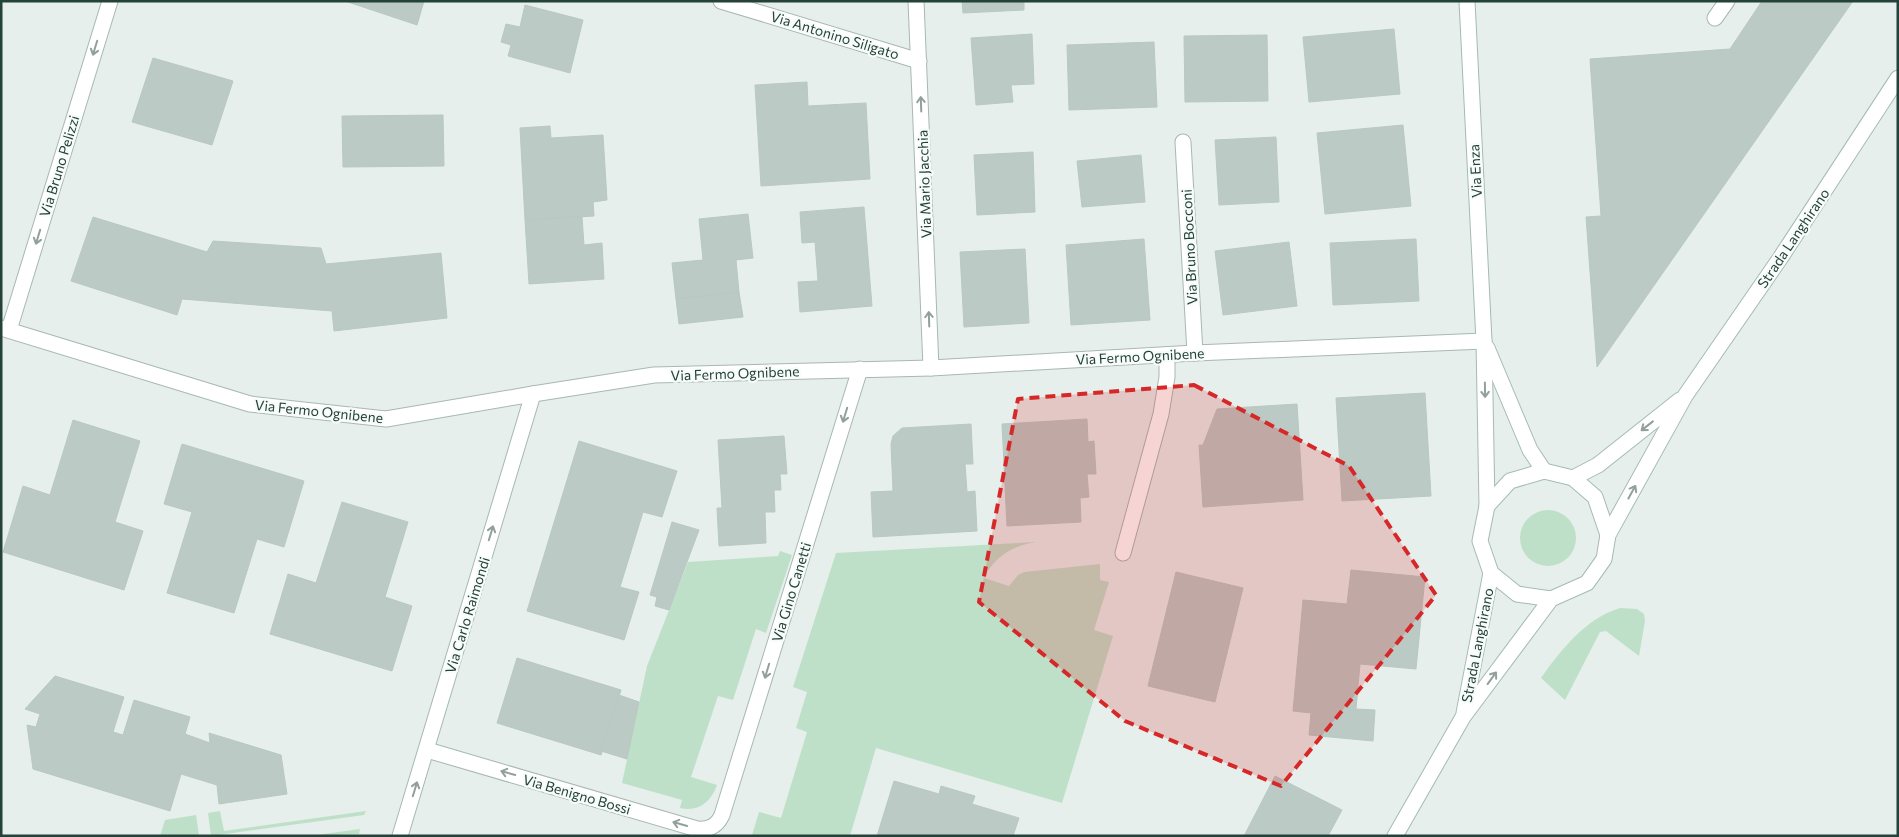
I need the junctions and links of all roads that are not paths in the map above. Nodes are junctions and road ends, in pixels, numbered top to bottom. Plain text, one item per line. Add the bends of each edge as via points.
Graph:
1 (110, 1) edge
2 (721, 1) edge
3 (916, 1) edge
4 (1467, 1) edge
5 (1727, 1) edge
6 (1715, 18) dead end
7 (919, 61) junction
8 (1898, 78) edge
9 (1183, 142) dead end
10 (5, 329) edge
11 (1484, 341) junction
12 (1195, 353) junction
13 (1167, 355) junction
14 (930, 368) junction
15 (860, 369) junction
16 (533, 394) junction
17 (1685, 396) junction
18 (1544, 471) junction
19 (1573, 478) junction
20 (1487, 506) junction
21 (1608, 535) junction
22 (1123, 553) dead end
23 (1491, 573) junction
24 (1551, 599) junction
25 (1463, 717) junction
26 (426, 750) junction
27 (722, 815) joint
28 (400, 836) edge
29 (1395, 836) edge

1 -> 10 street, Via Bruno Pelizzi
2 - 7 street, Via Antonino Siligato
3 - 7 street, Via Mario Jacchia
4 - 11 street, Via Enza
5 - 6 street
14 -> 7 street, Via Mario Jacchia
8 - 17 street, Strada Langhirano
9 - 12 street, Via Bruno Bocconi
10 - 16 street, Via Fermo Ognibene via 250,404 386,419
11 - 12 street, Via Fermo Ognibene
11 - 18 street, Via Enza via 1530,450
11 -> 20 street, Via Enza
12 - 13 street, Via Fermo Ognibene
13 - 14 street, Via Fermo Ognibene
13 - 22 street via 1161,414
14 - 15 street, Via Fermo Ognibene
15 - 16 street, Via Fermo Ognibene via 654,375
15 -> 27 street, Via Gino Canetti
26 -> 16 street, Via Carlo Raimondi
17 -> 19 street, Strada Langhirano via 1598,465
21 -> 17 street, Strada Langhirano
18 - 19 street, Strada Langhirano
18 - 20 street, Strada Langhirano via 1510,481
19 - 21 street, Strada Langhirano via 1595,497
20 - 23 street, Strada Langhirano via 1480,541
21 - 24 street, Strada Langhirano via 1604,559 1587,583
23 - 24 street, Strada Langhirano via 1517,594
23 - 25 street, Strada Langhirano
25 -> 24 street, Strada Langhirano
25 - 29 street, Strada Langhirano
27 -> 26 street, Via Benigno Bossi via 712,827 697,828
28 -> 26 street, Via Carlo Raimondi

